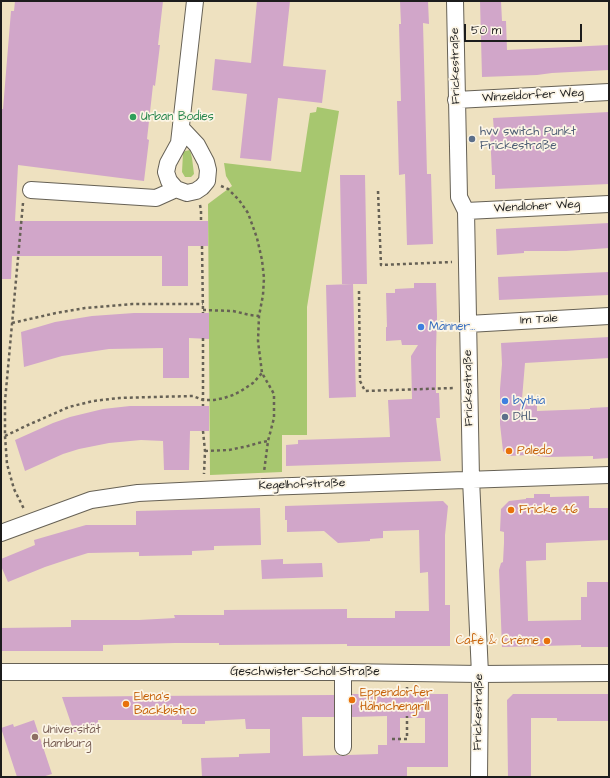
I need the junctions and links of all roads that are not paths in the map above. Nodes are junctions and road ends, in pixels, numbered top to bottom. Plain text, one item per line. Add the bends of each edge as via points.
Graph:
1 (195, 1) edge
2 (455, 1) edge
3 (609, 92) edge
4 (456, 100) junction
5 (181, 128) junction
6 (176, 189) junction
7 (31, 190) road end
8 (609, 204) edge
9 (466, 211) junction
10 (609, 316) edge
11 (468, 324) junction
12 (609, 474) edge
13 (472, 479) junction
14 (1, 533) edge
15 (1, 672) edge
16 (343, 672) junction
17 (609, 673) edge
18 (480, 674) junction
19 (343, 748) dead end
20 (479, 777) edge

1 - 5 street
2 - 4 street, Frickestraße
3 - 4 street, Winzeldorfer Weg
4 - 9 street, Frickestraße via 459,197
5 - 6 street via 179,143 166,172
5 - 6 street via 197,145 208,170 207,181 196,191 187,193
6 - 7 street via 156,198
8 - 9 street, Wendloher Weg
9 - 11 street, Frickestraße
10 - 11 street, Im Tale
11 - 13 street, Frickestraße
12 - 13 street, Kegelhofstraße
13 - 14 street, Kegelhofstraße via 138,492 91,500
13 - 18 street, Frickestraße
15 - 16 street, Geschwister-Scholl-Straße
16 - 18 street, Geschwister-Scholl-Straße
16 - 19 street
17 - 18 street, Geschwister-Scholl-Straße
18 - 20 street, Frickestraße

